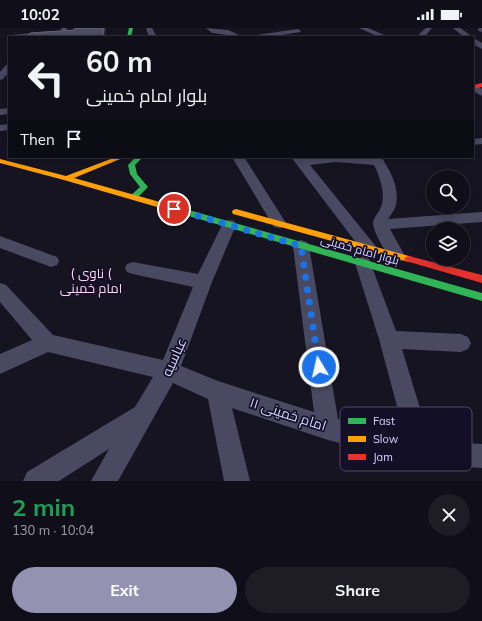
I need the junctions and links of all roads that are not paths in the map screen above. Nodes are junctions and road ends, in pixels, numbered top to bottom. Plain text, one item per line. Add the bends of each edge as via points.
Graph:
1 (209, 28) edge
2 (362, 28) edge
3 (428, 28) edge
4 (456, 28) edge
5 (66, 31) edge
6 (297, 31) edge
7 (30, 36) edge
8 (238, 36) edge
9 (263, 36) edge
10 (382, 36) edge
11 (423, 36) edge
12 (468, 36) edge
13 (474, 41) edge
14 (482, 47) edge
15 (8, 68) edge
16 (482, 76) edge
17 (0, 77) edge
18 (475, 84) edge
19 (482, 92) edge
20 (120, 158) edge
21 (139, 158) edge
22 (239, 158) edge
23 (91, 159) dead end
24 (299, 159) edge
25 (377, 159) edge
26 (0, 161) edge
27 (74, 168) junction
28 (87, 171) junction
29 (101, 174) dead end
30 (67, 178) junction
31 (130, 182) dead end
32 (148, 188) junction
33 (133, 197) junction
34 (228, 217) junction
35 (482, 217) edge
36 (279, 223) junction
37 (381, 225) junction
38 (0, 242) edge
39 (301, 246) junction
40 (367, 256) junction
41 (397, 256) junction
42 (51, 262) dead end
43 (133, 268) dead end
44 (482, 279) edge
45 (203, 282) junction
46 (0, 290) edge
47 (482, 297) edge
48 (389, 339) junction
49 (47, 343) junction
50 (462, 343) dead end
51 (0, 364) edge
52 (169, 371) junction
53 (217, 392) junction
54 (408, 407) edge
55 (144, 414) junction
56 (328, 428) junction
57 (340, 431) edge
58 (472, 455) edge
59 (482, 456) edge
60 (36, 481) edge
61 (104, 481) edge
62 (237, 481) edge

1 - 8 street via 212,31 228,32
2 - 10 street
3 - 11 street
4 - 12 street
5 - 7 street
6 - 9 street
13 - 14 street
15 - 17 street
16 - 18 main road
18 - 19 street
20 - 28 main road
21 - 32 main road via 131,165 131,169
22 - 36 street
23 - 27 main road
24 - 25 street
24 - 40 street
25 - 37 street via 389,194 388,208 381,218
26 - 30 main road, بلوار امام خمینی
27 - 28 main road
27 - 30 main road
28 - 29 main road
28 - 30 main road
30 - 33 main road, بلوار امام خمینی
31 - 32 main road
32 - 33 main road
33 - 34 main road, بلوار امام خمینی
34 - 36 main road, بلوار امام خمینی
34 - 39 main road, بلوار امام خمینی
34 - 45 street, عباسیه
35 - 37 street
36 - 40 main road, بلوار امام خمینی
37 - 41 street
38 - 42 street
39 - 40 main road, بلوار امام خمینی
39 - 56 street
40 - 41 main road, بلوار امام خمینی
40 - 47 main road, بلوار امام خمینی
40 - 48 street
41 - 44 main road, بلوار امام خمینی
43 - 45 street
45 - 52 street, عباسیه
46 - 49 street
48 - 50 street
48 - 54 street
49 - 51 street
49 - 52 street, امام خمینی ۱۱
52 - 53 street, امام خمینی ۱۱
52 - 55 street, عباسیه
53 - 56 street, امام خمینی ۱۱
53 - 62 street
55 - 60 street
55 - 61 street, عباسیه
56 - 57 street, امام خمینی ۱۱
58 - 59 street, امام خمینی ۱۱

